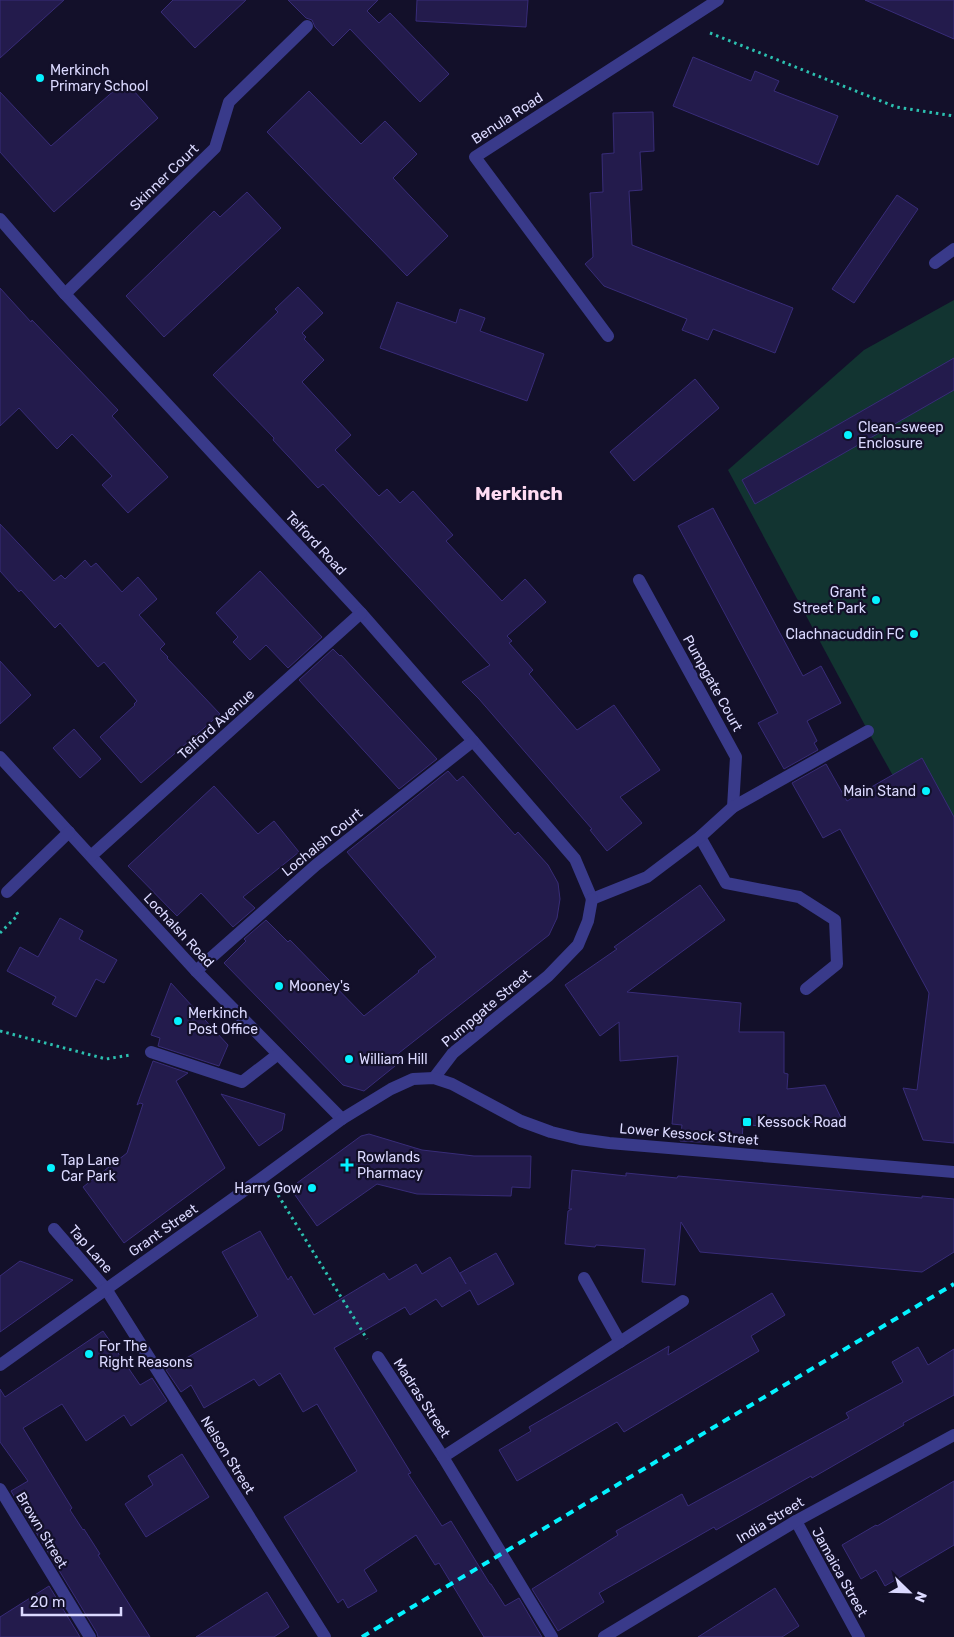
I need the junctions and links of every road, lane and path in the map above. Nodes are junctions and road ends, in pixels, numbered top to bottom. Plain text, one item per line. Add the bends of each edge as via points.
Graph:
1 (718, 0) edge
2 (684, 22) junction
3 (308, 26) dead end
4 (954, 116) edge
5 (0, 219) edge
6 (954, 249) edge
7 (935, 263) dead end
8 (65, 294) junction
9 (608, 336) dead end
10 (639, 580) dead end
11 (361, 613) junction
12 (868, 731) dead end
13 (473, 741) junction
14 (0, 757) edge
15 (733, 807) junction
16 (69, 832) junction
17 (700, 837) junction
18 (91, 856) junction
19 (7, 892) dead end
20 (592, 899) junction
21 (196, 971) junction
22 (806, 989) dead end
23 (0, 1030) edge
24 (151, 1052) joint
25 (277, 1055) junction
26 (434, 1078) junction
27 (342, 1119) junction
28 (954, 1172) edge
29 (266, 1175) junction
30 (54, 1229) dead end
31 (584, 1278) dead end
32 (106, 1289) junction
33 (683, 1301) dead end
34 (620, 1342) junction
35 (378, 1357) joint
36 (0, 1365) edge
37 (954, 1435) edge
38 (443, 1457) junction
39 (0, 1489) edge
40 (796, 1522) junction
41 (90, 1637) edge
42 (325, 1637) edge
43 (552, 1637) edge
44 (604, 1637) edge
45 (859, 1637) edge

1 - 2 street, Benula Road
2 - 4 path via 896,107
2 - 9 street, Benula Road via 476,157
3 - 8 street, Skinner Court via 230,102 215,148
5 - 8 street, Telford Road
6 - 7 street
8 - 11 street, Telford Road
10 - 15 street, Pumpgate Court via 736,757
11 - 13 street, Telford Road
11 - 18 street, Telford Avenue
12 - 15 street
13 - 20 street, Telford Road via 575,859
13 - 21 street, Lochalsh Court via 316,865
14 - 16 street, Lochalsh Road
15 - 17 street
16 - 18 street, Lochalsh Road
16 - 19 street
17 - 20 street via 647,877
17 - 22 street via 726,883 799,897 835,920 837,964
18 - 21 street, Lochalsh Road
20 - 26 street, Pumpgate Street via 588,921 578,945 548,976 453,1053
21 - 25 street, Lochalsh Road
23 - 24 path via 106,1059
24 - 25 street via 242,1082
25 - 27 street, Lochalsh Road
26 - 27 street via 413,1079 390,1089
26 - 28 street, Lower Kessock Street via 452,1084 520,1121 580,1139
27 - 29 street, Grant Street
29 - 32 street, Grant Street
29 - 35 path, Madras Street
30 - 32 street, Tap Lane
31 - 34 street
32 - 36 street, Grant Street
32 - 42 street, Nelson Street
33 - 34 street
34 - 38 street
35 - 38 street, Madras Street
37 - 40 street, India Street
38 - 43 street, Madras Street
39 - 41 street, Brown Street
40 - 44 street, India Street
40 - 45 street, Jamaica Street

